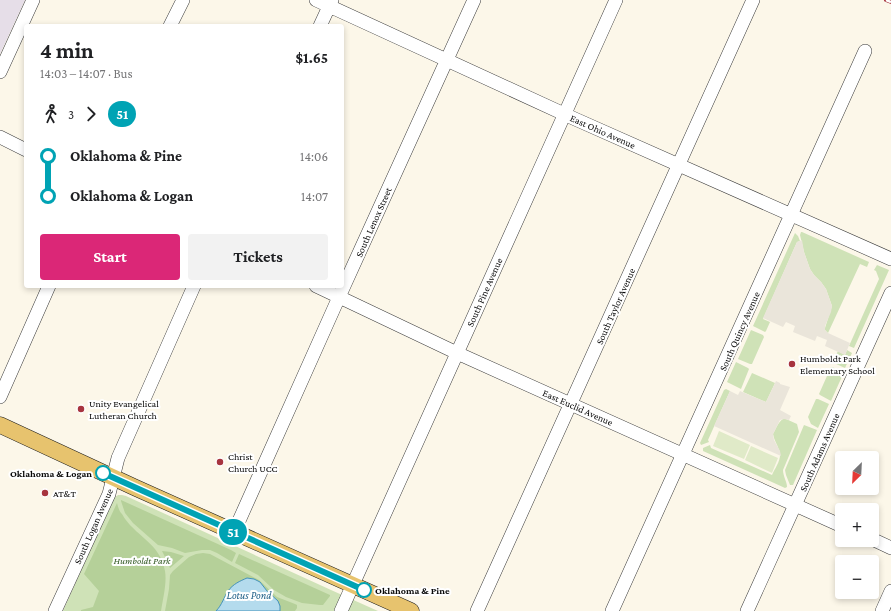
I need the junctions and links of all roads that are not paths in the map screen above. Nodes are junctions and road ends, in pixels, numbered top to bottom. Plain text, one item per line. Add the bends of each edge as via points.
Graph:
1 (33, 0) edge
2 (182, 0) edge
3 (316, 0) edge
4 (474, 0) edge
5 (616, 0) edge
6 (753, 0) edge
7 (331, 3) edge
8 (171, 24) edge
9 (321, 24) edge
10 (865, 51) dead end
11 (447, 60) junction
12 (0, 72) edge
13 (565, 114) junction
14 (0, 137) edge
15 (24, 149) edge
16 (679, 165) junction
17 (791, 215) junction
18 (891, 259) edge
19 (344, 286) edge
20 (48, 288) edge
21 (193, 288) edge
22 (320, 288) edge
23 (343, 288) edge
24 (891, 293) edge
25 (339, 297) junction
26 (457, 353) junction
27 (0, 397) edge
28 (571, 404) junction
29 (0, 425) edge
30 (683, 454) junction
31 (113, 478) junction
32 (795, 505) junction
33 (835, 523) edge
34 (234, 532) junction
35 (879, 542) edge
36 (891, 548) edge
37 (352, 585) junction
38 (891, 591) edge
39 (55, 611) edge
40 (341, 611) edge
41 (411, 611) edge
42 (477, 611) edge
43 (612, 611) edge
44 (747, 611) edge
45 (882, 611) edge

1 - 12 street
2 - 8 street
3 - 7 street, East Ohio Avenue
4 - 11 street, South Lenox Street
5 - 13 street, South Pine Avenue
6 - 16 street, South Taylor Avenue
7 - 9 street
7 - 11 street, East Ohio Avenue
10 - 17 street, South Quincy Avenue
11 - 13 street, East Ohio Avenue
11 - 19 street, South Lenox Street
13 - 16 street, East Ohio Avenue
13 - 26 street, South Pine Avenue
14 - 15 street
16 - 17 street, East Ohio Avenue
16 - 28 street, South Taylor Avenue
17 - 18 street, East Ohio Avenue
17 - 30 street, South Quincy Avenue
20 - 27 street
21 - 31 street, South Logan Avenue via 118,458
22 - 25 street, East Euclid Avenue
23 - 25 street, South Lenox Street
24 - 32 street, South Adams Avenue
25 - 26 street, East Euclid Avenue
25 - 34 street, South Lenox Street
26 - 28 street, East Euclid Avenue
26 - 37 street, South Pine Avenue
28 - 30 street, East Euclid Avenue
28 - 42 street, South Taylor Avenue
29 - 31 main road
30 - 32 street, East Euclid Avenue
30 - 43 street, South Quincy Avenue
31 - 34 main road
31 - 39 street, South Logan Avenue via 109,494
32 - 33 street, East Euclid Avenue
32 - 44 street, South Adams Avenue
34 - 37 main road
35 - 36 street
37 - 40 street, South Pine Avenue
37 - 41 main road
38 - 45 street

